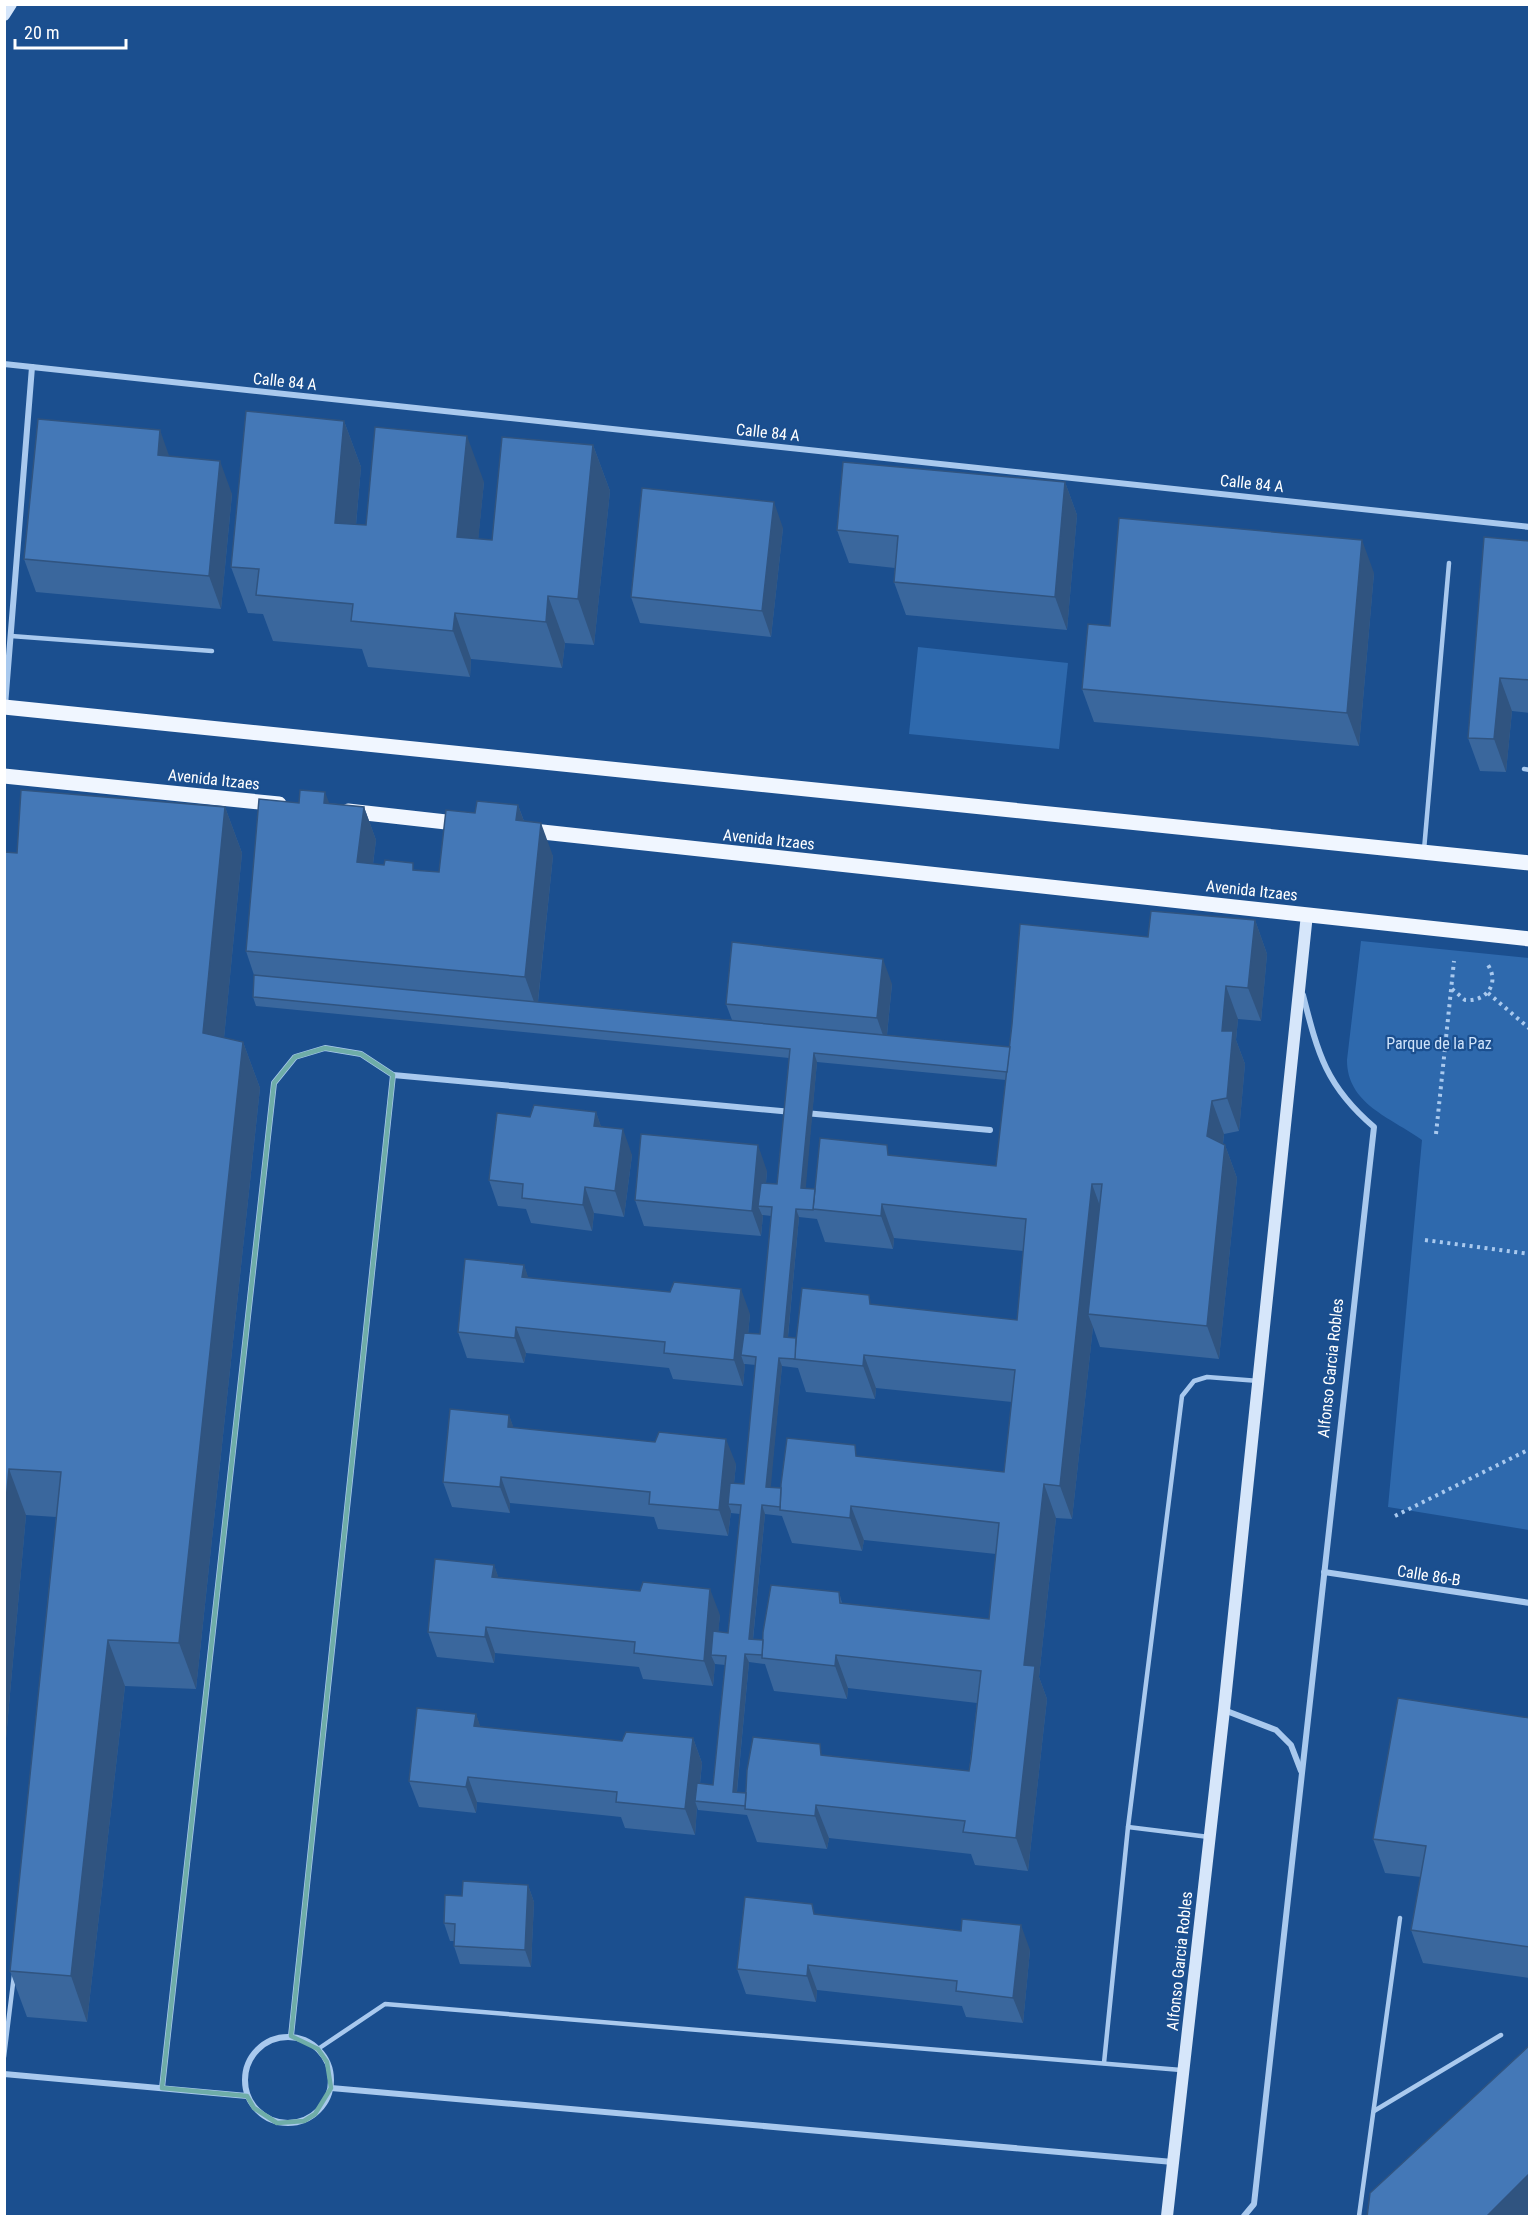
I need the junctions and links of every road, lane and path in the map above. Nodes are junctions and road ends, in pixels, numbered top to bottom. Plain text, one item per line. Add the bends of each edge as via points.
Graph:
1 (11, 4) edge
2 (4, 15) edge
3 (4, 364) edge
4 (32, 367) junction
5 (1530, 527) edge
6 (1449, 563) dead end
7 (10, 636) junction
8 (212, 651) dead end
9 (4, 707) edge
10 (4, 776) edge
11 (291, 805) edge
12 (327, 809) edge
13 (480, 826) edge
14 (504, 828) edge
15 (1423, 852) junction
16 (1530, 863) edge
17 (1307, 914) junction
18 (1530, 939) edge
19 (1454, 961) dead end
20 (1488, 965) dead end
21 (1300, 987) junction
22 (1452, 989) junction
23 (1488, 993) junction
24 (1530, 1029) edge
25 (393, 1076) junction
26 (990, 1130) dead end
27 (1436, 1134) dead end
28 (1425, 1240) dead end
29 (1530, 1254) edge
30 (1259, 1381) junction
31 (1530, 1449) edge
32 (1395, 1516) dead end
33 (1324, 1572) junction
34 (1530, 1603) edge
35 (1224, 1710) junction
36 (1302, 1774) junction
37 (1128, 1827) junction
38 (1210, 1837) junction
39 (1400, 1918) dead end
40 (15, 1962) edge
41 (1502, 2035) dead end
42 (291, 2036) junction
43 (318, 2049) junction
44 (4, 2057) edge
45 (1104, 2063) junction
46 (1184, 2070) junction
47 (4, 2074) edge
48 (162, 2088) junction
49 (331, 2088) junction
50 (247, 2097) junction
51 (1374, 2111) junction
52 (1173, 2162) junction
53 (1167, 2217) edge
54 (1244, 2217) edge
55 (1359, 2217) edge

1 - 2 street
3 - 4 street, Calle 84 A
4 - 5 street, Calle 84 A
4 - 7 street
6 - 15 lane
7 - 8 lane
7 - 9 street
9 - 15 main road
10 - 11 main road, Avenida Itzaes
12 - 13 main road
14 - 17 main road, Avenida Itzaes
15 - 16 main road
17 - 18 main road, Avenida Itzaes
17 - 21 street, Alfonso Garcia Robles
19 - 22 path
20 - 23 path via 1493,977
21 - 30 street, Alfonso Garcia Robles
21 - 33 street, Alfonso Garcia Robles via 1316,1050 1329,1077 1359,1115 1374,1127
22 - 23 path via 1465,1000 1479,1000
22 - 27 path
23 - 24 path
25 - 26 street
25 - 42 street
25 - 48 street via 361,1054 325,1048 295,1057 274,1083
28 - 29 path
30 - 35 street, Alfonso Garcia Robles
30 - 37 lane via 1207,1377 1194,1381 1182,1396
31 - 32 path
33 - 34 street, Calle 86-B
33 - 36 street, Alfonso Garcia Robles
35 - 36 street, Alfonso Garcia Robles via 1276,1730 1291,1745
35 - 38 street, Alfonso Garcia Robles
36 - 54 street, Alfonso Garcia Robles via 1254,2204
37 - 38 lane
37 - 45 lane
38 - 46 street, Alfonso Garcia Robles
39 - 51 lane
40 - 44 lane
41 - 51 lane
42 - 43 street
42 - 50 street via 262,2044 252,2055 245,2069
43 - 45 lane via 386,2004
43 - 49 street via 327,2062
45 - 46 lane
46 - 52 street, Alfonso Garcia Robles
47 - 48 street
48 - 50 street
49 - 50 street via 325,2104 315,2114 290,2124 264,2117
49 - 52 street
51 - 55 lane
52 - 53 street, Alfonso Garcia Robles

